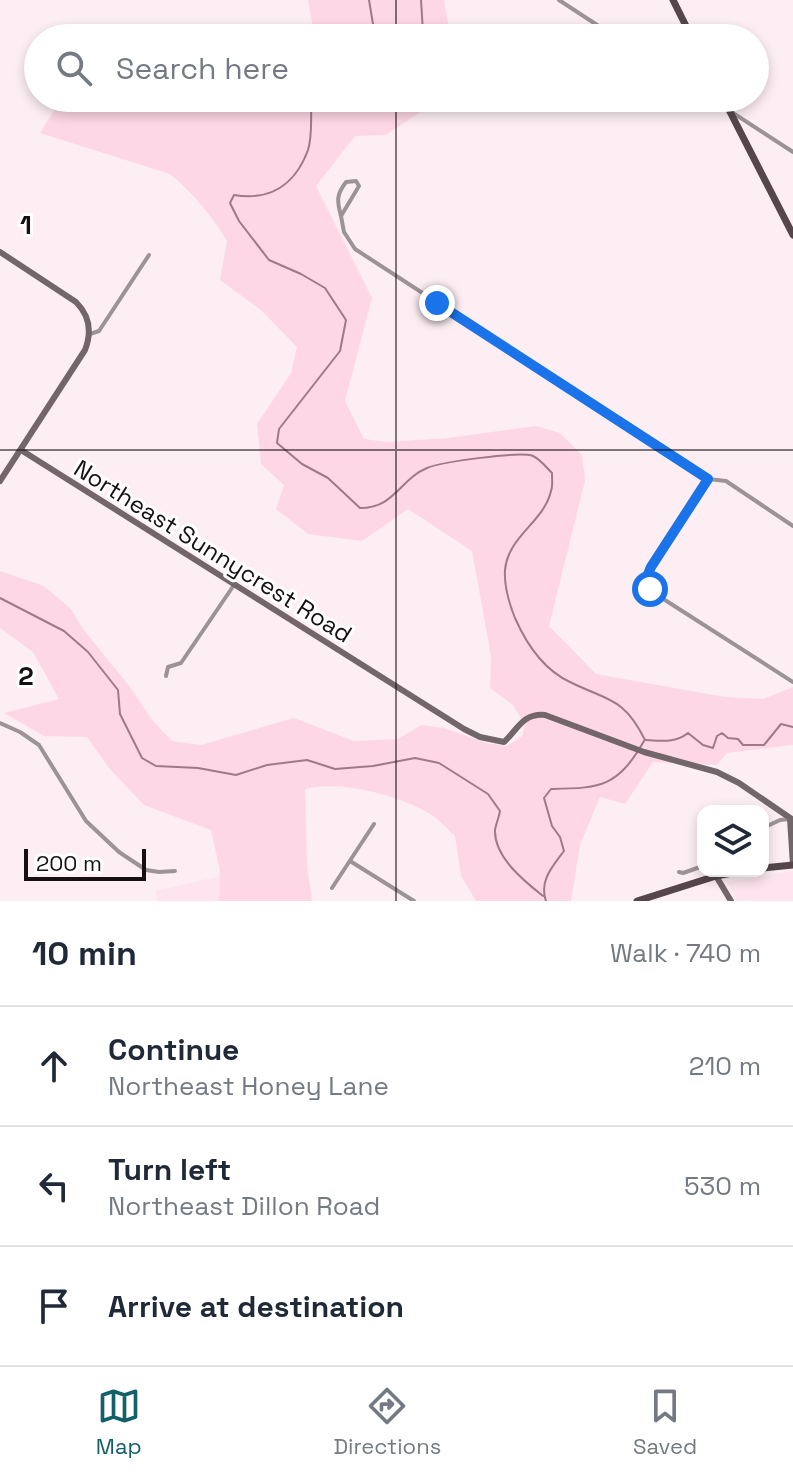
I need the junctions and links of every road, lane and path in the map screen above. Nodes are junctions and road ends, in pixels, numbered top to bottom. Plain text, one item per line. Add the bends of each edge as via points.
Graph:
1 (559, 0) edge
2 (673, 0) edge
3 (596, 24) edge
4 (685, 24) edge
5 (730, 112) edge
6 (731, 112) edge
7 (793, 152) edge
8 (341, 216) junction
9 (793, 235) edge
10 (0, 252) edge
11 (149, 255) dead end
12 (90, 334) junction
13 (21, 450) junction
14 (708, 479) junction
15 (0, 481) edge
16 (793, 526) edge
17 (234, 585) junction
18 (166, 676) dead end
19 (793, 682) edge
20 (0, 723) edge
21 (792, 820) edge
22 (374, 824) dead end
23 (769, 825) edge
24 (350, 861) junction
25 (793, 865) edge
26 (769, 867) edge
27 (697, 868) edge
28 (175, 871) dead end
29 (679, 872) dead end
30 (713, 877) edge
31 (717, 877) edge
32 (332, 888) dead end
33 (414, 901) edge
34 (637, 901) edge
35 (731, 901) edge

1 - 3 street
2 - 4 main road
5 - 9 main road
6 - 7 street
8 - 8 street via 359,186 356,181 346,182 338,192
8 - 14 street via 350,244
10 - 12 street via 76,302
11 - 12 street via 99,331
12 - 13 street
13 - 15 street
13 - 17 street, Northeast Sunnycrest Road
14 - 16 street via 726,481
14 - 19 street via 651,567 647,584
17 - 18 street via 181,663 168,667
17 - 21 street, Northeast Sunnycrest Road via 480,737 504,742 521,722 538,714 725,775
20 - 28 street via 39,745 86,821 119,852 146,870
21 - 23 street
21 - 25 street
22 - 24 street
24 - 32 street
24 - 33 street
25 - 26 main road
27 - 29 street
30 - 34 main road
31 - 35 street

